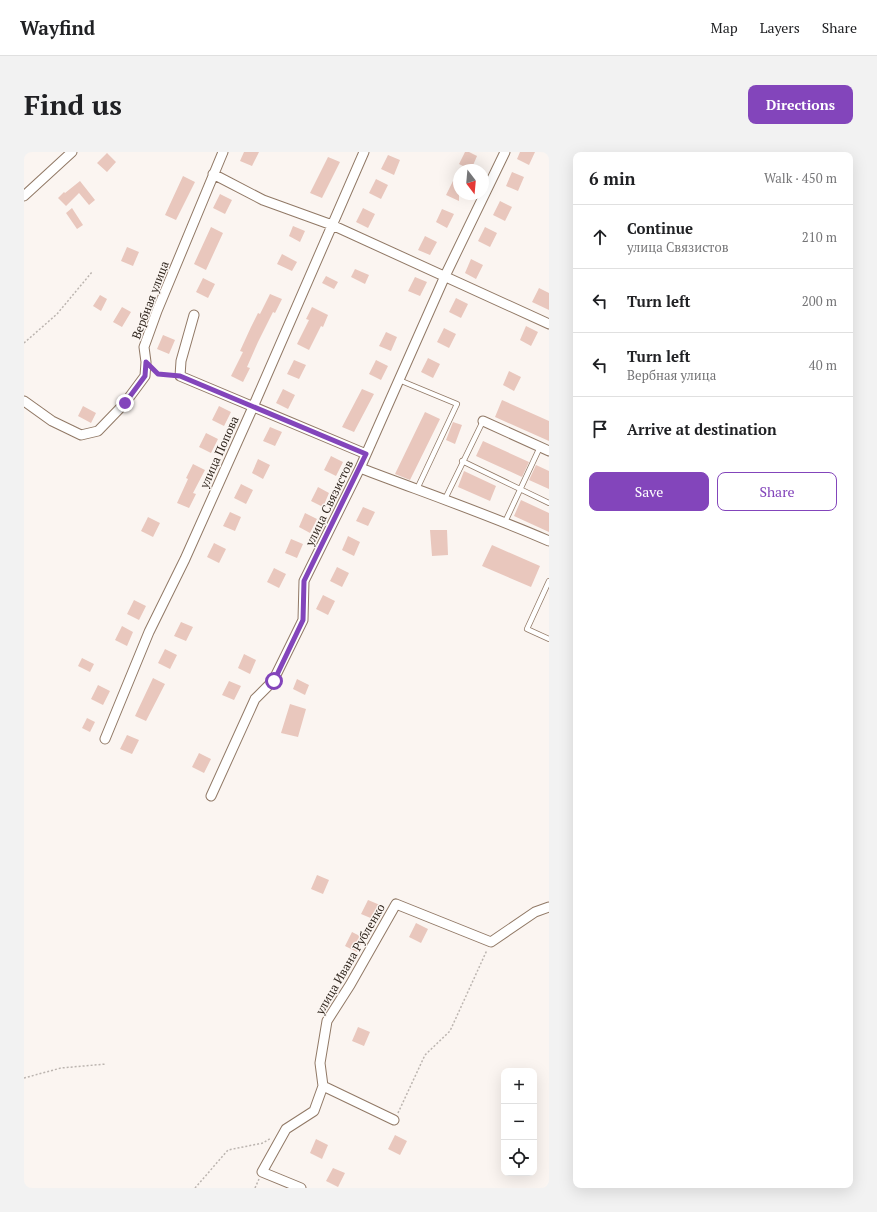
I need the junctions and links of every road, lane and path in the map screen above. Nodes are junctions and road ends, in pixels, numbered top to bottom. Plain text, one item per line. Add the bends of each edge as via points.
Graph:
1 (72, 152) edge
2 (223, 152) edge
3 (364, 152) edge
4 (505, 152) edge
5 (213, 174) junction
6 (24, 196) edge
7 (332, 225) junction
8 (92, 272) dead end
9 (445, 276) junction
10 (194, 315) dead end
11 (549, 324) edge
12 (24, 343) edge
13 (146, 362) junction
14 (180, 376) junction
15 (399, 380) junction
16 (24, 401) edge
17 (253, 407) junction
18 (483, 421) joint
19 (540, 447) junction
20 (549, 451) edge
21 (366, 454) junction
22 (462, 461) junction
23 (360, 468) junction
24 (417, 489) junction
25 (520, 489) junction
26 (445, 499) junction
27 (549, 503) edge
28 (505, 522) junction
29 (549, 541) edge
30 (549, 581) edge
31 (549, 639) edge
32 (105, 739) dead end
33 (211, 796) dead end
34 (549, 907) edge
35 (491, 942) junction
36 (106, 1064) dead end
37 (24, 1078) edge
38 (323, 1086) junction
39 (394, 1120) joint
40 (286, 1129) junction
41 (195, 1188) edge
42 (301, 1188) edge

1 - 6 street
2 - 5 street, Вербная улица
3 - 7 street, улица Попова
4 - 9 street, улица Связистов
5 - 7 street via 263,200
5 - 13 street, Вербная улица via 144,347
7 - 9 street
7 - 17 street, улица Попова
8 - 12 path via 57,314
9 - 11 street
9 - 15 street, улица Связистов
10 - 14 street via 181,361
13 - 14 path via 158,374
13 - 16 street, Вербная улица via 145,376 125,403 98,431 81,436 52,421
14 - 17 street
15 - 21 street, улица Связистов
15 - 24 lane via 457,404
17 - 21 street
17 - 32 street, улица Попова via 149,632
18 - 19 street
18 - 22 lane
19 - 20 street
19 - 25 lane
21 - 23 street, улица Связистов
22 - 25 lane
22 - 26 lane
23 - 24 street
23 - 33 street, улица Связистов via 304,581 303,620 274,681 255,699
24 - 26 street
25 - 27 lane
25 - 28 lane
26 - 28 street
28 - 29 street
30 - 31 lane via 527,629
34 - 35 street via 535,912
35 - 38 street, улица Ивана Рубленко via 396,904 327,1021 320,1063
35 - 39 path via 450,1031 425,1055
36 - 37 path via 61,1068
38 - 39 street
38 - 40 street, улица Ивана Рубленко via 314,1111
40 - 41 path via 263,1143 228,1150
40 - 42 street via 262,1172

